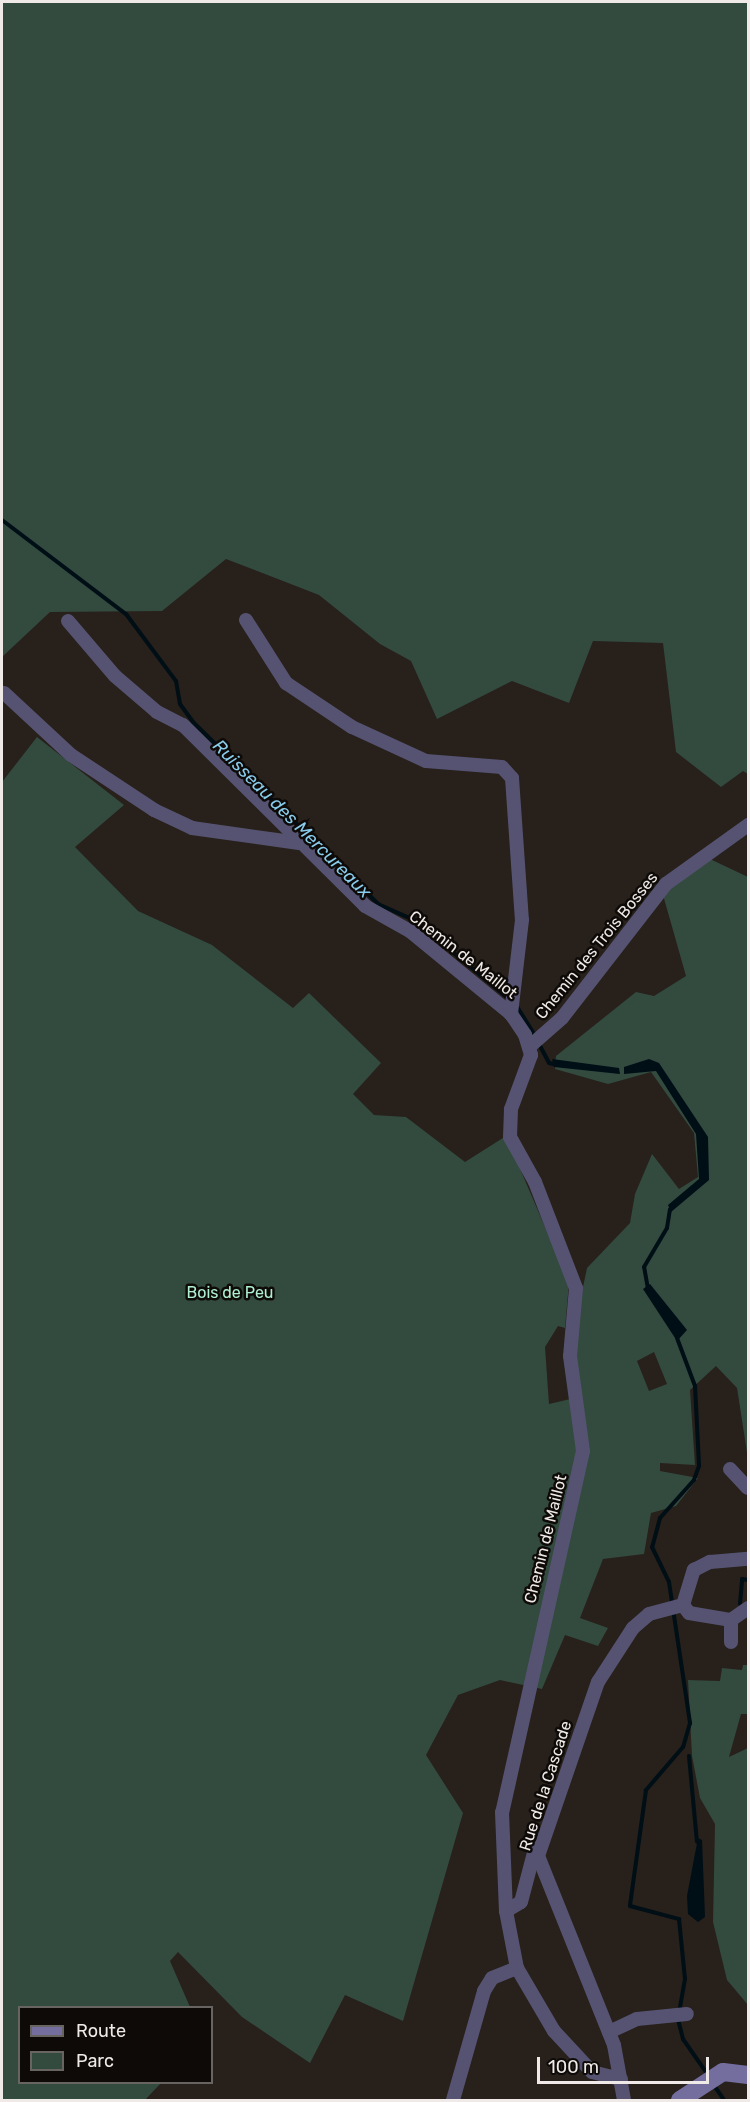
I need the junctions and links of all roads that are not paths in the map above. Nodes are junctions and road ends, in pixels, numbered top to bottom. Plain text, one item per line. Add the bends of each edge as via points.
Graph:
1 (246, 620) dead end
2 (68, 621) dead end
3 (4, 693) dead end
4 (748, 825) edge
5 (299, 843) junction
6 (513, 1007) junction
7 (535, 1043) junction
8 (730, 1469) dead end
9 (748, 1488) edge
10 (748, 1559) edge
11 (675, 1607) junction
12 (748, 1608) edge
13 (730, 1620) junction
14 (731, 1642) dead end
15 (541, 1844) junction
16 (506, 1911) junction
17 (517, 1968) junction
18 (680, 2014) dead end
19 (609, 2032) junction
20 (748, 2075) edge
21 (621, 2079) junction
22 (453, 2100) edge
23 (624, 2100) edge
24 (680, 2100) edge

1 - 6 street via 286,684 352,727 426,761 502,767 512,778 522,920
2 - 5 street, Chemin de Maillot via 115,676 157,712 183,725
3 - 5 street via 71,755 154,810 192,828
4 - 7 street, Chemin des Trois Bosses via 666,884
5 - 6 street, Chemin de Maillot via 365,906 410,931
6 - 7 street, Chemin de Maillot
7 - 16 street, Chemin de Maillot via 511,1109 510,1137 535,1182 576,1288 570,1356 583,1451 502,1812
8 - 9 street
10 - 11 street via 710,1562 694,1570
11 - 13 street
11 - 15 street, Rue de la Cascade via 633,1628 598,1682
12 - 13 street
13 - 14 street
15 - 16 street via 530,1855 521,1902
15 - 19 street, Rue de la Cascade via 538,1865
16 - 17 street, Chemin de Maillot
17 - 21 street, Chemin de Maillot via 575,2059 609,2080
17 - 22 street via 492,1978 484,1991
18 - 19 street via 637,2019
19 - 21 street, Rue de la Cascade
20 - 24 street via 729,2072
21 - 23 street, Rue de la Cascade

